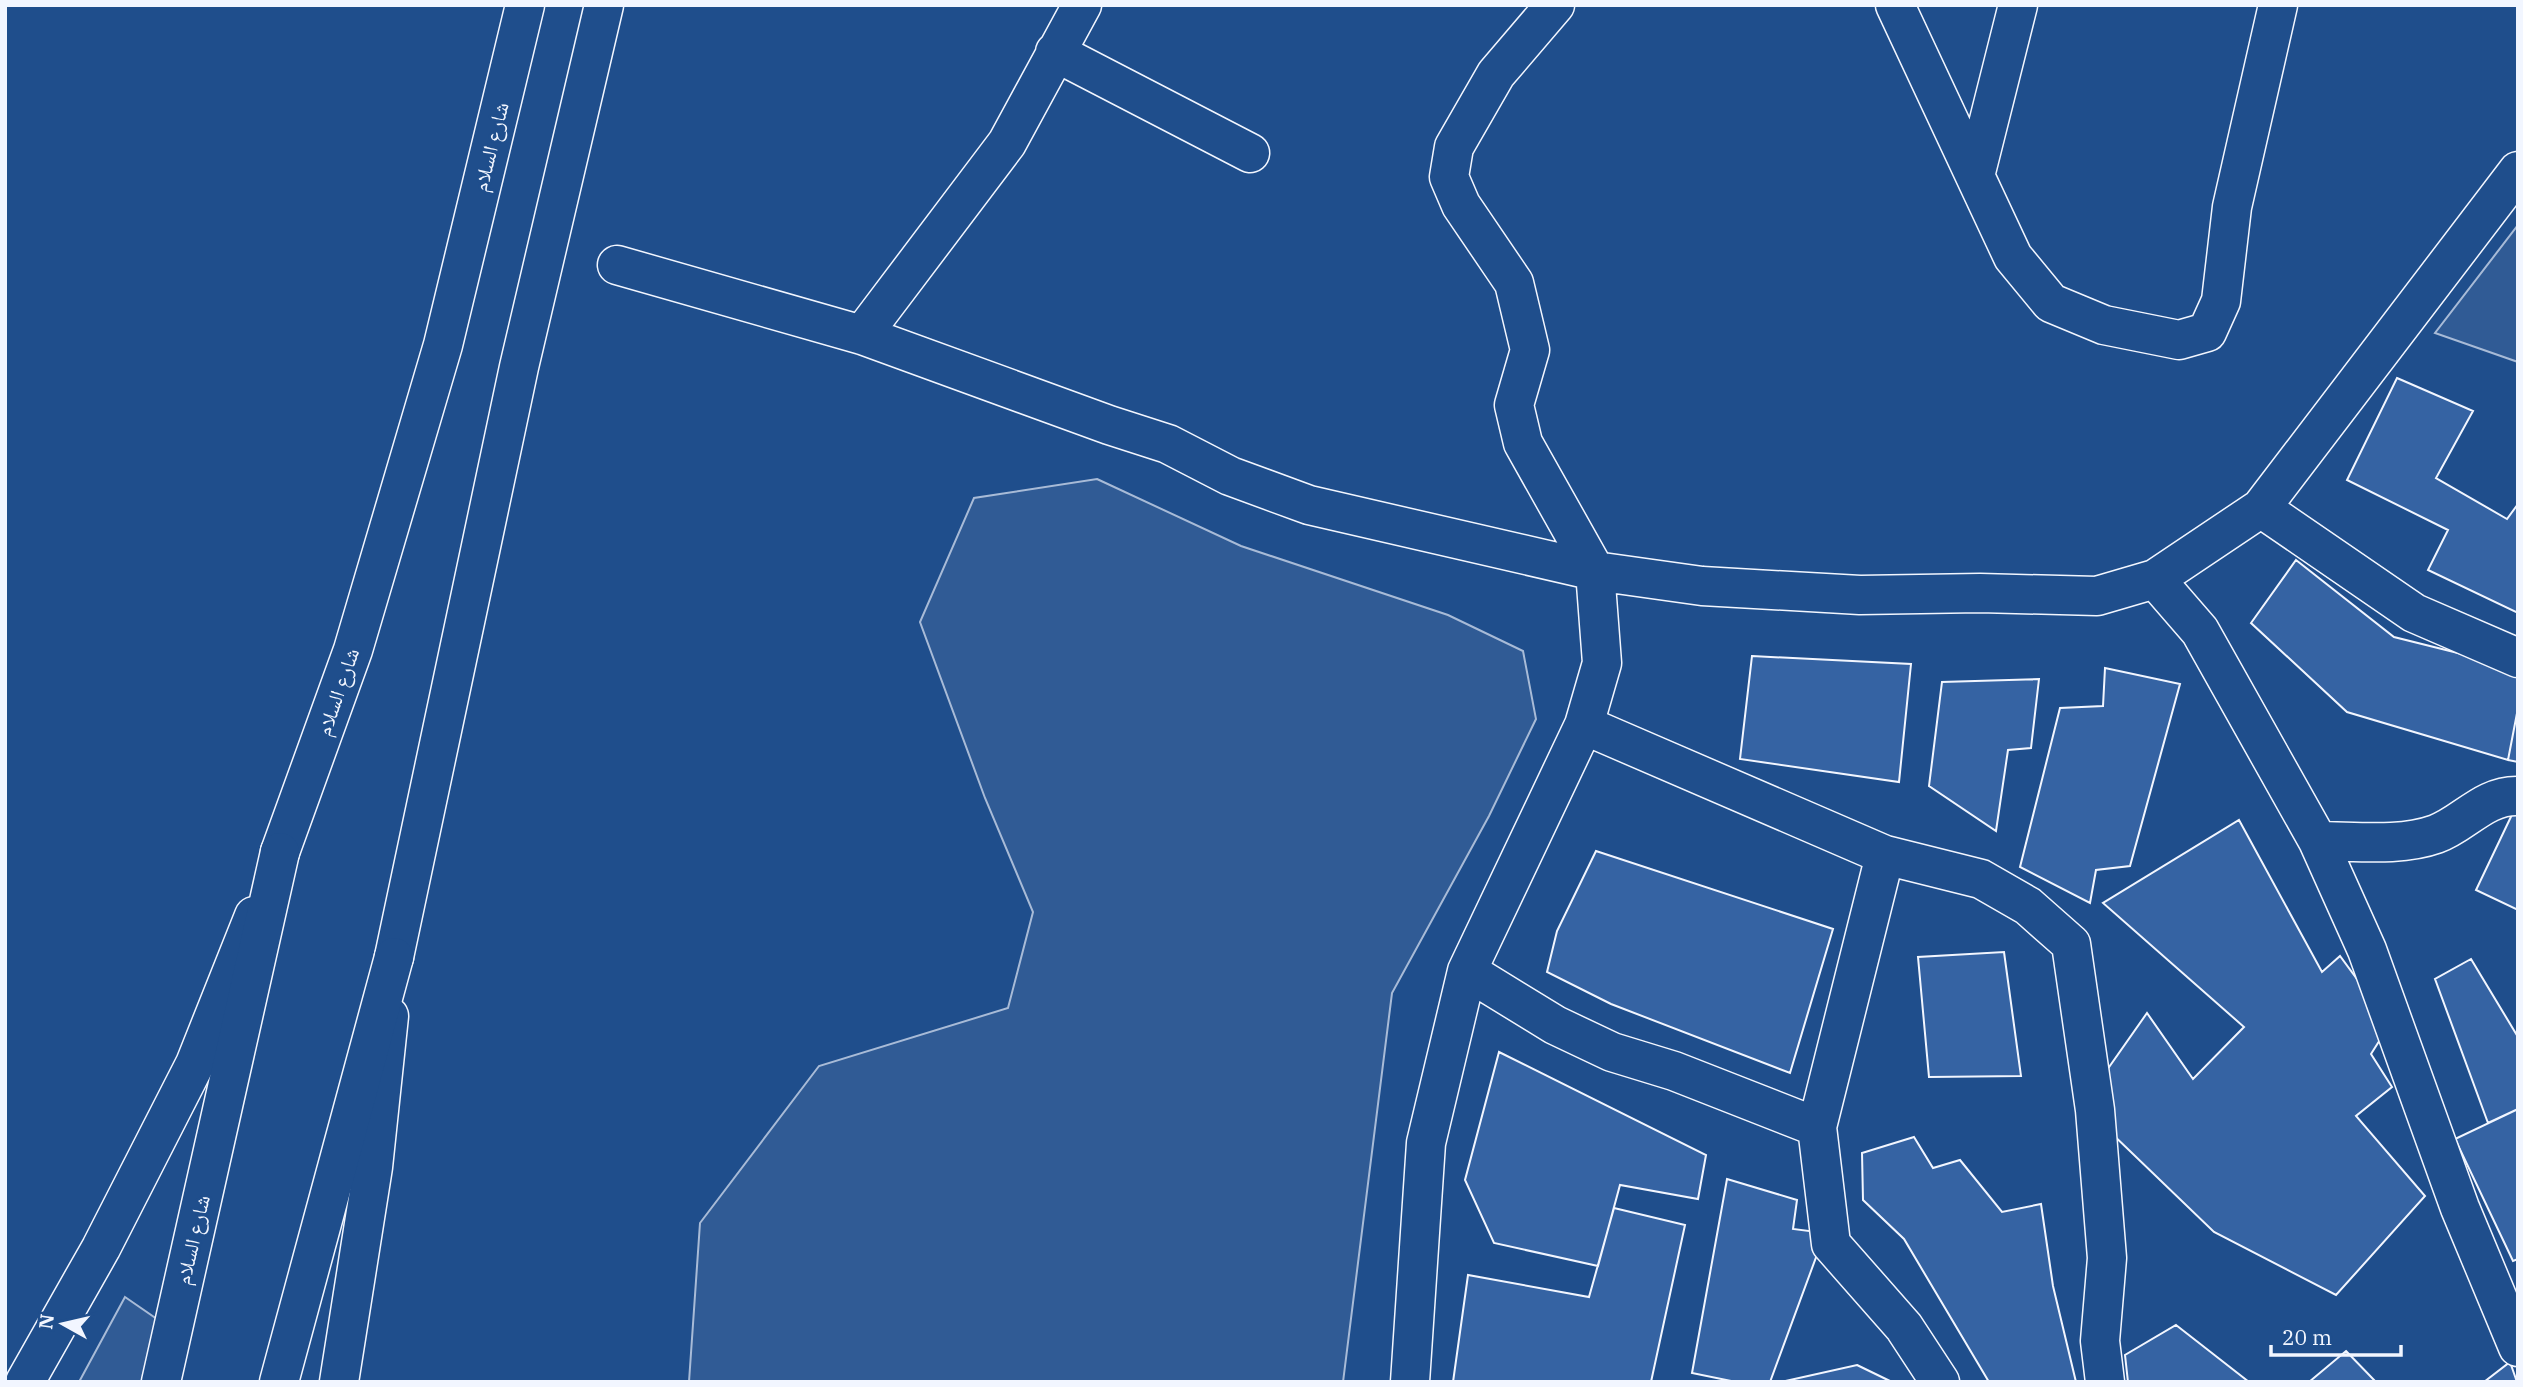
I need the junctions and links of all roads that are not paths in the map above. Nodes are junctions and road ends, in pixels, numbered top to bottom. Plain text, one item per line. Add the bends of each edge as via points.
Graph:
1 (525, 5) edge
2 (604, 5) edge
3 (1082, 5) edge
4 (1555, 5) edge
5 (1895, 5) edge
6 (2018, 5) edge
7 (2278, 5) edge
8 (1055, 52) junction
9 (1250, 153) dead end
10 (2518, 171) edge
11 (1975, 176) junction
12 (617, 265) dead end
13 (862, 335) junction
14 (2261, 509) junction
15 (1595, 571) junction
16 (2155, 579) junction
17 (2518, 658) edge
18 (1584, 725) junction
19 (2518, 796) edge
20 (2318, 841) junction
21 (280, 852) junction
22 (1885, 855) junction
23 (394, 957) junction
24 (1467, 971) junction
25 (1817, 1127) junction
26 (2518, 1347) edge
27 (25, 1382) edge
28 (161, 1382) edge
29 (279, 1382) edge
30 (339, 1382) edge
31 (1409, 1382) edge
32 (1940, 1382) edge
33 (2105, 1382) edge

1 - 21 main road, شارع السلام via 443,345 353,650
2 - 23 main road via 519,367
3 - 8 main road
4 - 15 main road via 1496,74 1454,148 1449,177 1461,205 1514,283 1530,350 1514,405 1523,443
5 - 11 main road
6 - 11 main road
7 - 11 main road via 2232,207 2221,301 2207,332 2179,340 2104,325 2051,303 2012,257
8 - 9 main road
8 - 13 main road via 1007,143
10 - 14 main road
12 - 13 main road
13 - 15 main road via 1168,444 1230,476 1309,505
14 - 16 main road
14 - 17 main road via 2414,612
15 - 16 main road via 1702,586 1860,595 2096,596
15 - 18 main road via 1602,663
16 - 20 main road via 2200,631
18 - 22 main road
18 - 24 main road
19 - 20 main road via 2489,802 2437,834 2410,840
20 - 26 main road via 2367,950 2460,1208
21 - 27 main road via 195,1064 101,1248
21 - 28 main road, شارع السلام
22 - 25 main road
22 - 33 main road via 1981,879 2028,906 2071,944 2100,1164 2107,1258 2100,1341
23 - 29 main road
23 - 30 main road via 373,1167
24 - 25 main road via 1555,1025 1612,1052
24 - 31 main road via 1426,1143
25 - 32 main road via 1831,1244 1904,1327

